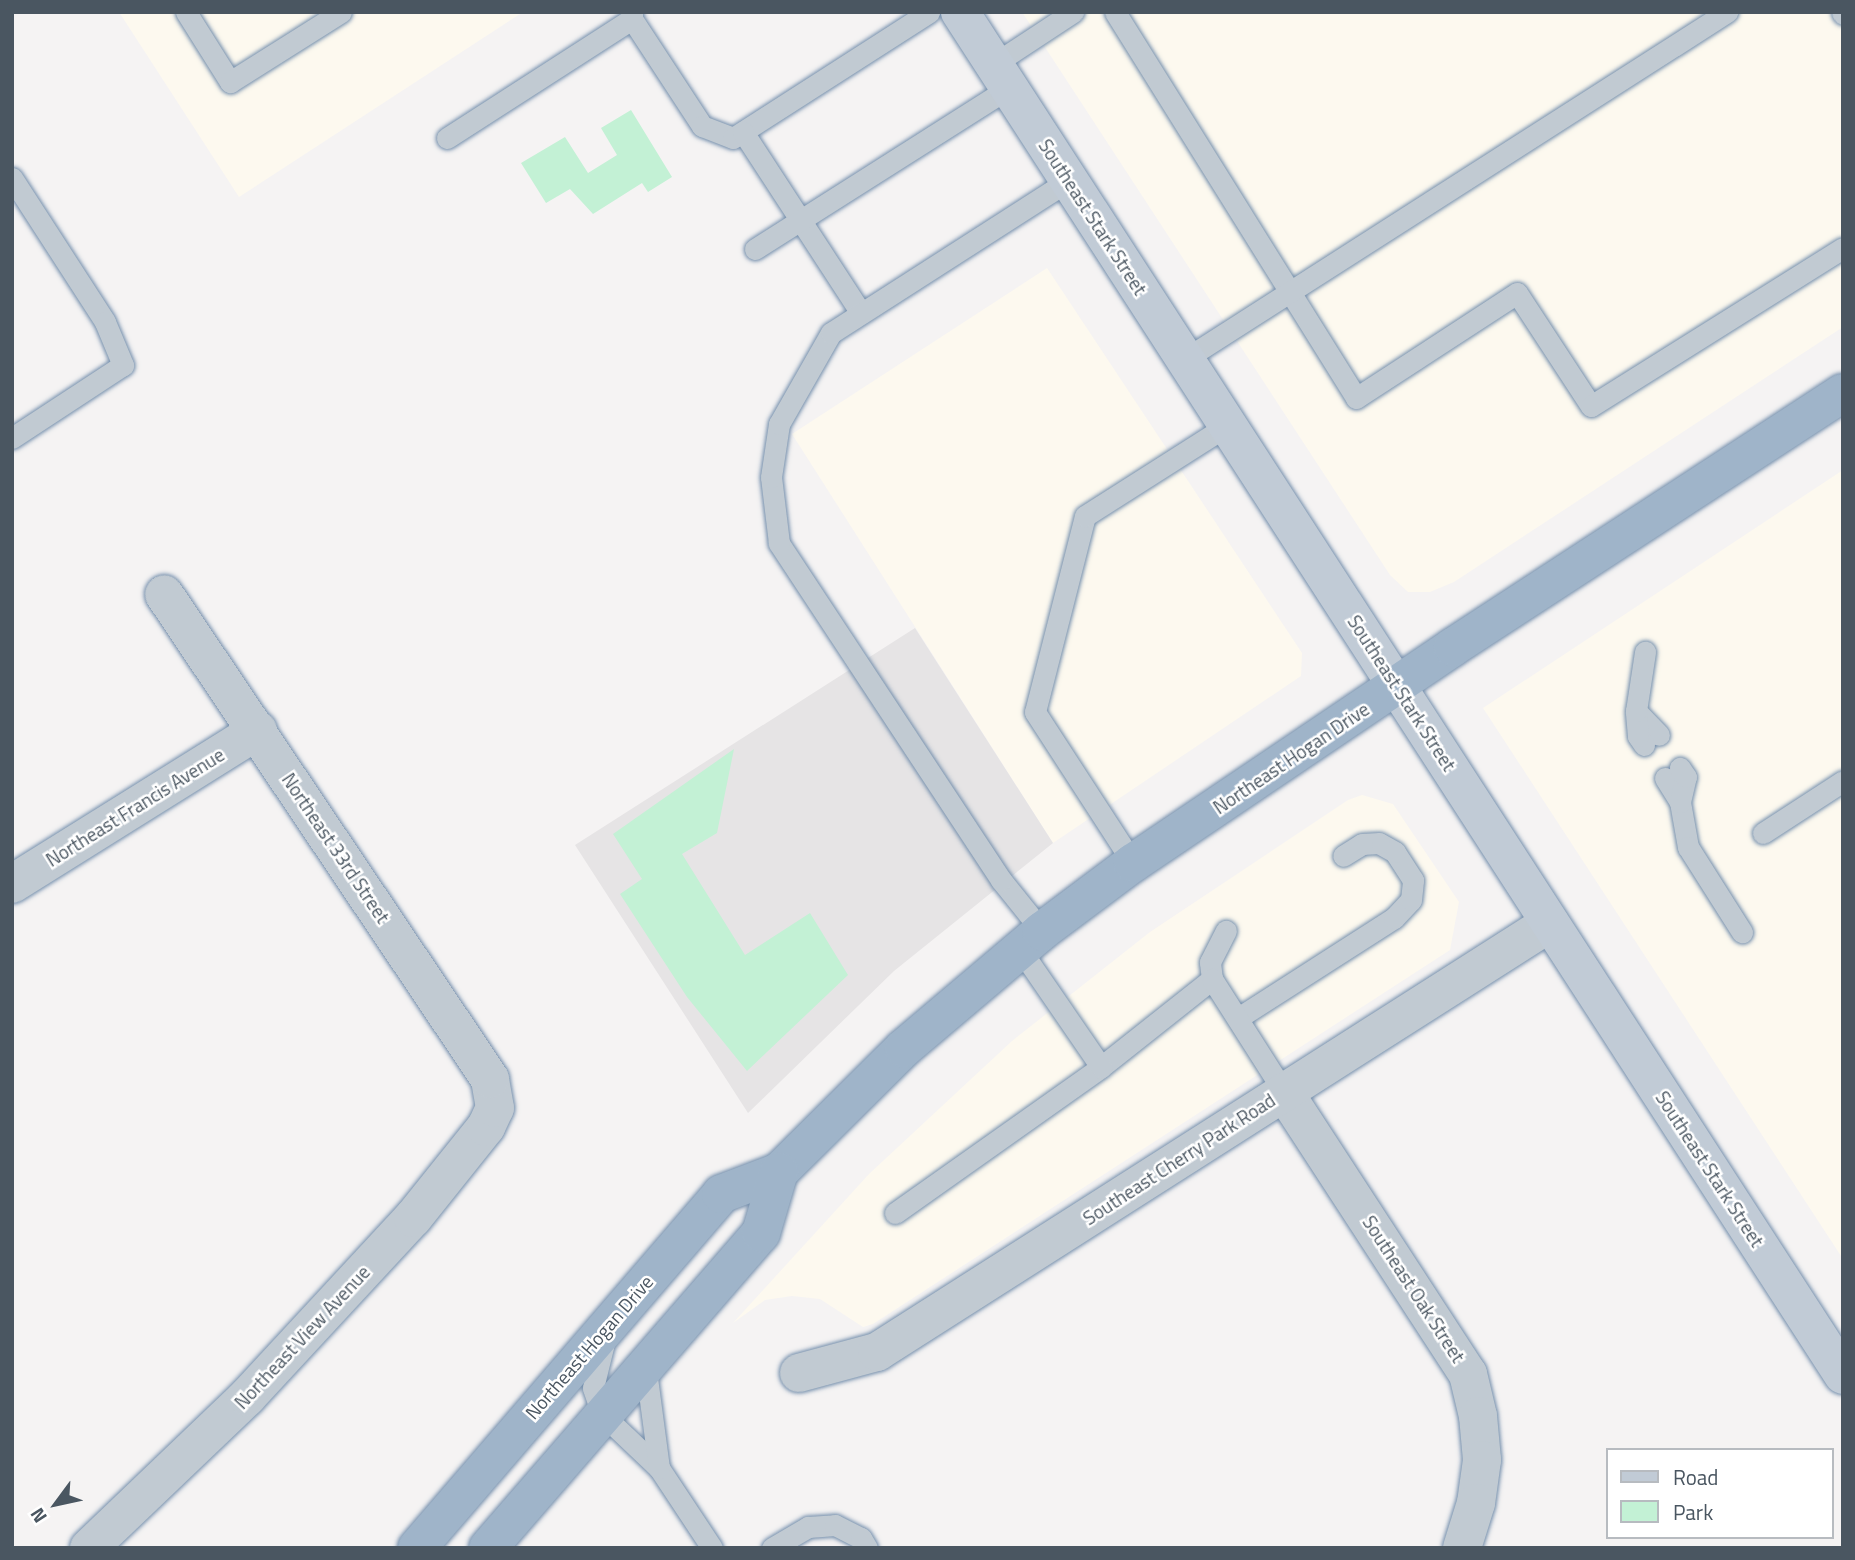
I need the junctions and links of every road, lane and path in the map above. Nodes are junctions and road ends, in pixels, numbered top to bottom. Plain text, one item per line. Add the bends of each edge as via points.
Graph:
1 (186, 12) edge
2 (341, 12) edge
3 (929, 12) edge
4 (960, 12) edge
5 (1073, 12) edge
6 (1115, 12) edge
7 (1727, 12) edge
8 (632, 16) edge
9 (1001, 76) junction
10 (743, 132) junction
11 (447, 138) dead end
12 (12, 178) edge
13 (1069, 180) junction
14 (801, 220) junction
15 (1843, 247) edge
16 (755, 249) dead end
17 (1291, 288) junction
18 (862, 313) junction
19 (1185, 359) junction
20 (1843, 393) edge
21 (1228, 425) junction
22 (12, 438) edge
23 (164, 594) dead end
24 (1644, 652) dead end
25 (1397, 686) junction
26 (258, 730) junction
27 (1652, 740) dead end
28 (1672, 773) dead end
29 (1843, 781) edge
30 (1763, 833) dead end
31 (1343, 856) dead end
32 (1133, 863) junction
33 (12, 884) edge
34 (1550, 923) junction
35 (1226, 931) dead end
36 (1742, 932) dead end
37 (1031, 940) junction
38 (1212, 979) junction
39 (1238, 1018) junction
40 (1101, 1067) junction
41 (1284, 1092) junction
42 (495, 1108) joint
43 (779, 1172) junction
44 (895, 1213) dead end
45 (609, 1324) junction
46 (645, 1363) junction
47 (799, 1374) dead end
48 (1843, 1375) edge
49 (602, 1414) junction
50 (659, 1468) junction
51 (89, 1548) edge
52 (417, 1548) edge
53 (488, 1548) edge
54 (712, 1548) edge
55 (772, 1548) edge
56 (867, 1548) edge
57 (1462, 1548) edge

1 - 2 lane via 230,82
3 - 10 lane
4 - 9 main road, Southeast Stark Street
5 - 9 lane
6 - 17 lane
7 - 17 lane
8 - 10 lane via 702,126 733,138
8 - 11 lane
9 - 13 main road, Southeast Stark Street
9 - 14 lane
10 - 14 lane
12 - 22 lane via 104,322 123,365
13 - 18 lane
13 - 19 main road, Southeast Stark Street
14 - 16 lane
14 - 18 lane
15 - 17 lane via 1591,406 1517,293 1356,398
17 - 19 lane
18 - 37 lane via 831,333 779,424 771,477 779,543 1001,880
19 - 21 main road, Southeast Stark Street
20 - 25 highway, Northeast Hogan Drive
21 - 25 main road, Southeast Stark Street
21 - 32 lane via 1085,516 1035,712
23 - 26 street, Northeast 33rd Street
24 - 27 lane via 1636,711
25 - 32 highway, Northeast Hogan Drive
25 - 34 main road, Southeast Stark Street
26 - 33 street, Northeast Francis Avenue
26 - 42 street, Northeast 33rd Street via 490,1079
28 - 36 lane via 1686,777 1680,802 1688,847
29 - 30 lane
31 - 39 lane via 1362,844 1379,843 1395,852 1413,880 1411,901 1394,919
32 - 37 highway, Northeast Hogan Drive
34 - 41 street, Southeast Cherry Park Road
34 - 48 main road, Southeast Stark Street
35 - 38 lane via 1210,962
37 - 40 lane
37 - 43 highway, Northeast Hogan Drive via 904,1048
38 - 39 lane
38 - 40 lane
39 - 41 lane
40 - 44 lane
41 - 47 street, Southeast Cherry Park Road via 877,1352
41 - 57 street, Southeast Oak Street via 1468,1374 1482,1460 1476,1503
42 - 51 street, Northeast View Avenue via 486,1127 413,1218 247,1397
43 - 45 highway, Northeast Hogan Drive via 721,1194
43 - 46 highway, Northeast Hogan Drive via 761,1233
45 - 49 lane via 593,1388
45 - 52 highway, Northeast Hogan Drive
46 - 49 highway, Northeast Hogan Drive
46 - 50 lane
49 - 50 lane
49 - 53 highway, Northeast Hogan Drive
50 - 54 lane
55 - 56 lane via 808,1527 835,1525 860,1538

